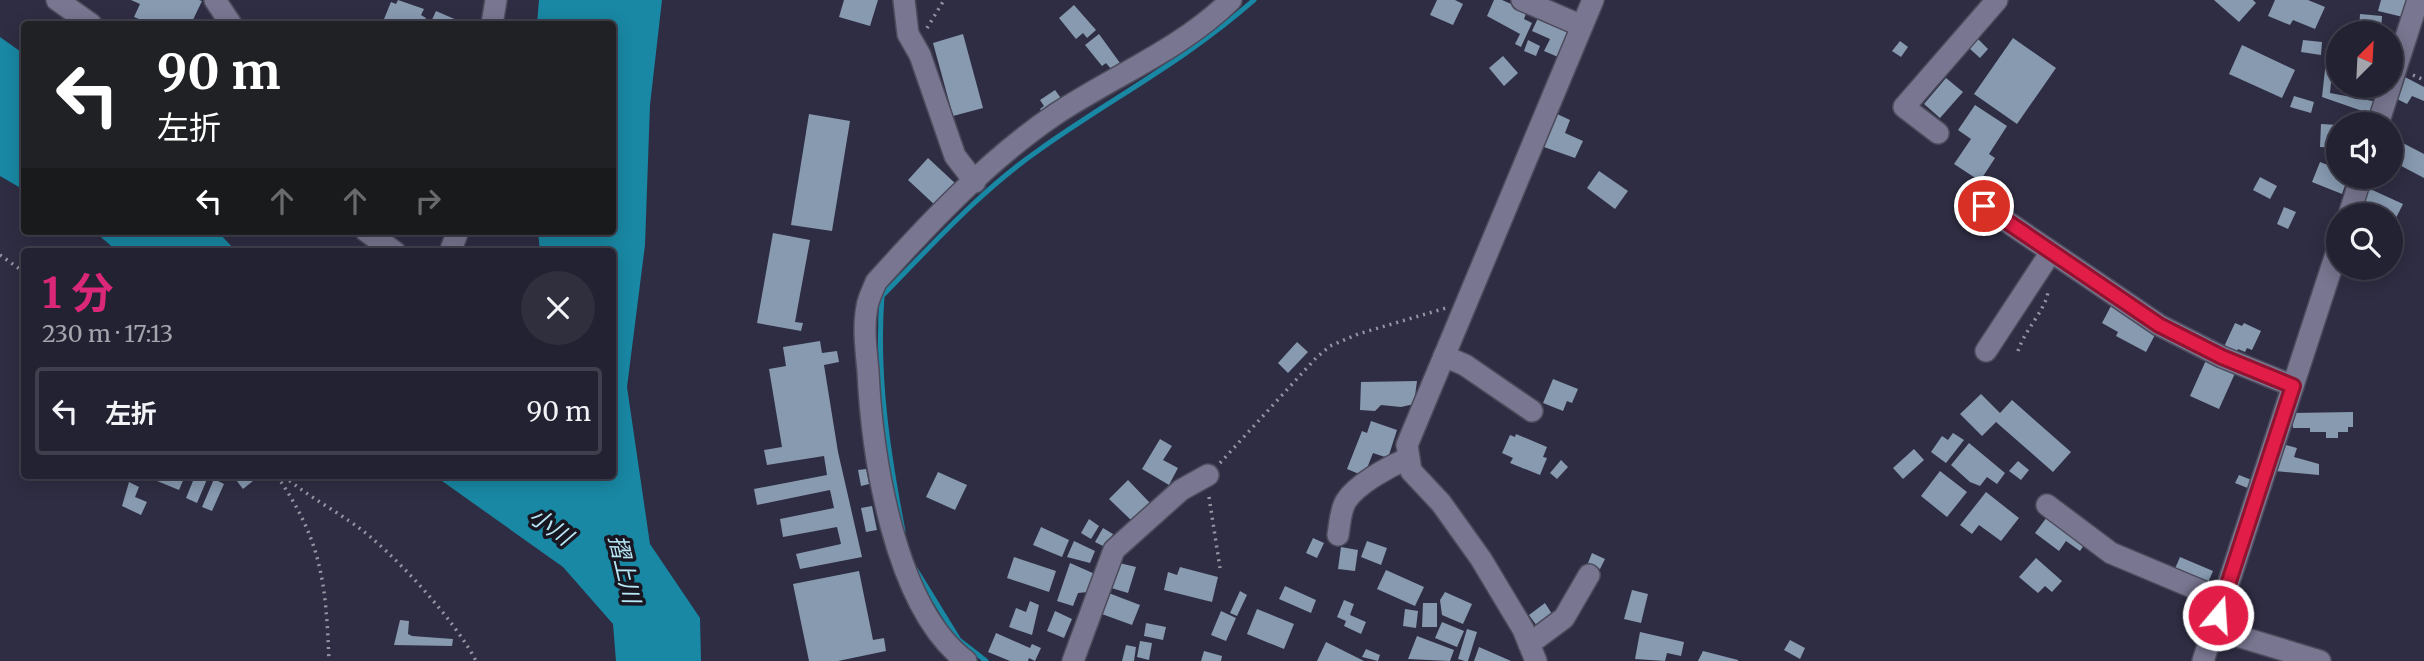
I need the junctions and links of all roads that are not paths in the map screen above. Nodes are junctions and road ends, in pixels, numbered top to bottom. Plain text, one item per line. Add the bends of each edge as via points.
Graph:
1 (57, 0) edge
2 (215, 0) edge
3 (496, 0) edge
4 (904, 0) edge
5 (1231, 0) edge
6 (1522, 0) edge
7 (1593, 0) edge
8 (1997, 0) edge
9 (2418, 0) edge
10 (87, 21) edge
11 (230, 21) edge
12 (492, 21) edge
13 (1582, 26) junction
14 (2403, 41) edge
15 (1938, 133) dead end
16 (975, 181) junction
17 (1984, 206) dead end
18 (371, 235) edge
19 (389, 248) edge
20 (2051, 253) junction
21 (2328, 280) edge
22 (1986, 351) dead end
23 (1444, 356) junction
24 (2293, 386) junction
25 (1532, 411) dead end
26 (1407, 459) junction
27 (1208, 475) road end
28 (2047, 505) dead end
29 (1338, 535) dead end
30 (1589, 575) dead end
31 (2223, 600) junction
32 (2214, 629) junction
33 (1532, 653) edge
34 (958, 659) edge
35 (1073, 661) edge
36 (2203, 661) edge
37 (2320, 661) edge

1 - 10 street
2 - 11 street
3 - 12 street
4 - 16 street via 908,34 920,55 955,156
5 - 16 street via 1150,62 1058,113 1013,145
6 - 13 street
7 - 13 street
8 - 15 street via 1904,107
9 - 14 street
13 - 23 street
16 - 34 street via 876,282 867,306 865,331 870,421 886,512 907,575
17 - 20 street
18 - 19 street
20 - 22 street
20 - 24 street via 2159,325
21 - 24 street
23 - 25 street
23 - 26 street via 1407,445
24 - 31 street
26 - 29 street via 1350,496 1342,509
26 - 33 street via 1411,471 1441,503 1481,559
27 - 35 street via 1181,490 1114,550
28 - 31 street via 2111,553
30 - 33 street via 1563,618
31 - 32 street
32 - 36 street
32 - 37 street

